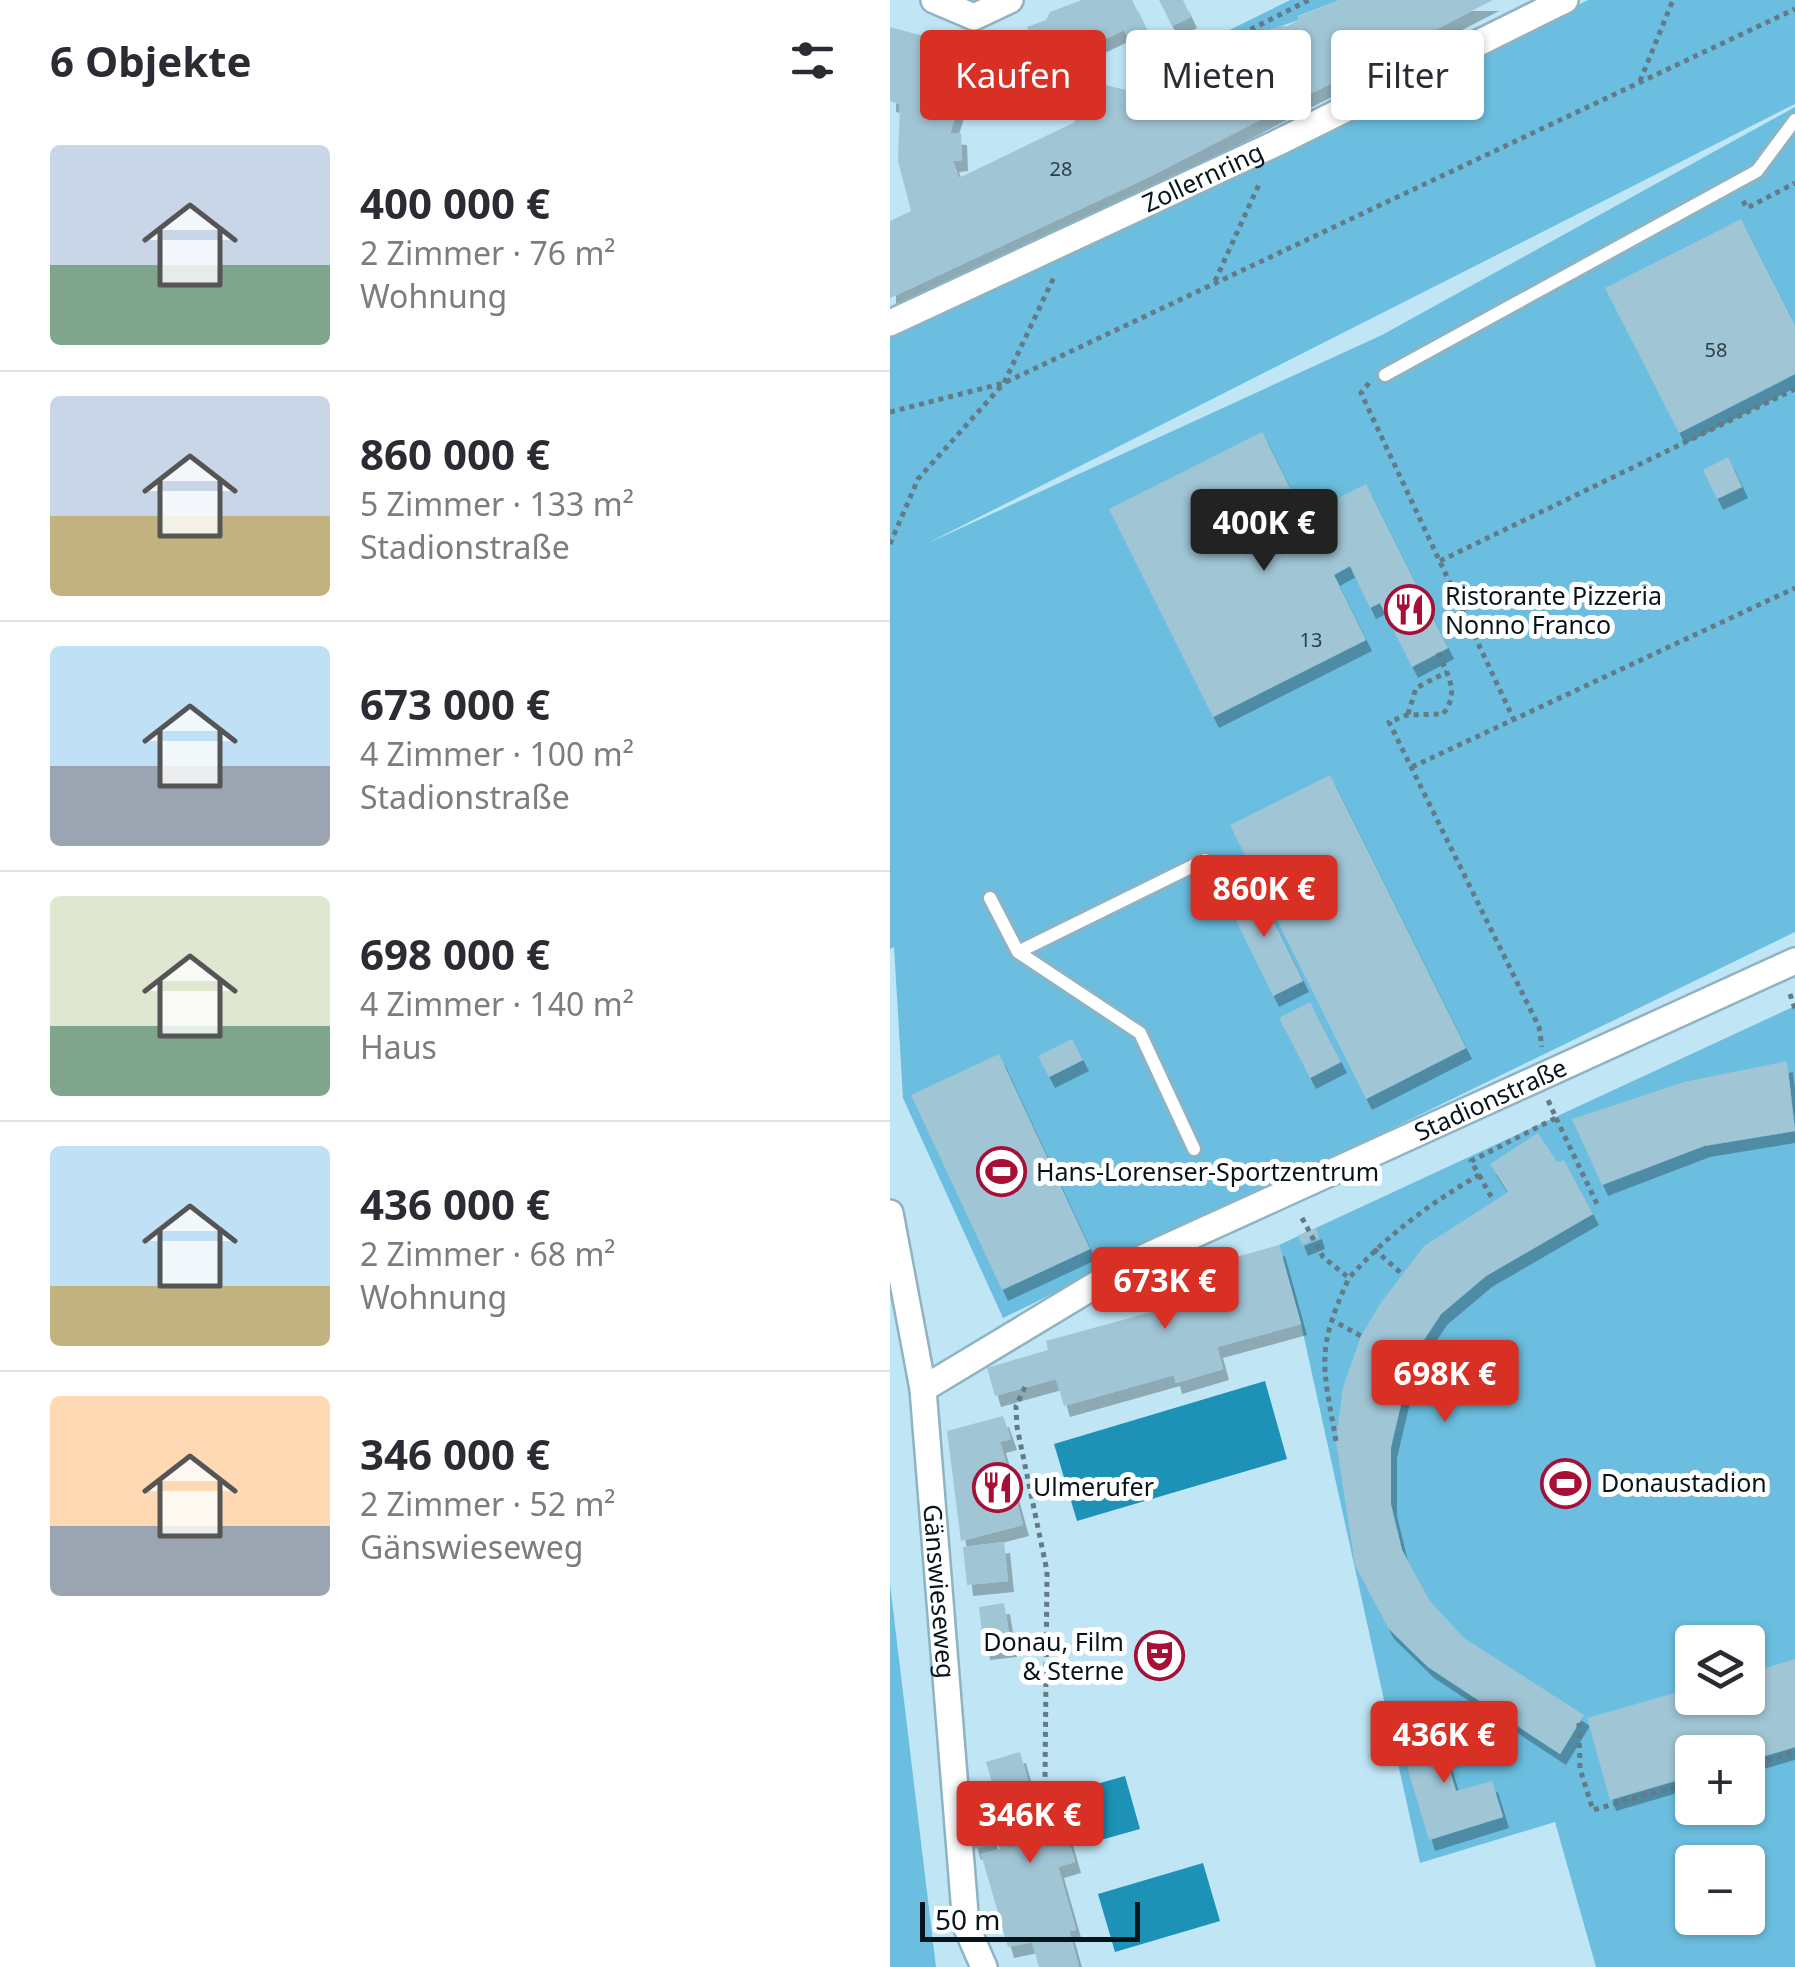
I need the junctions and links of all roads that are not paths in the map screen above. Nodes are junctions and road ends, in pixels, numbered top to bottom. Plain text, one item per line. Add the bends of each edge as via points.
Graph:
1 (934, 0) edge
2 (1010, 0) edge
3 (1565, 0) edge
4 (1795, 120) edge
5 (892, 316) edge
6 (1385, 375) road end
7 (1205, 860) dead end
8 (990, 898) dead end
9 (1018, 952) junction
10 (1795, 960) edge
11 (1194, 1149) dead end
12 (890, 1213) edge
13 (923, 1389) junction
14 (984, 1967) edge

1 - 2 street via 985,22
3 - 5 street, Zollernring via 1278,143
4 - 6 lane via 1757,171
7 - 9 lane
8 - 9 lane
9 - 11 lane via 1140,1033
10 - 13 street, Stadionstraße via 1132,1263
12 - 13 street, Gänswieseweg
13 - 14 street, Gänswieseweg via 966,1926

